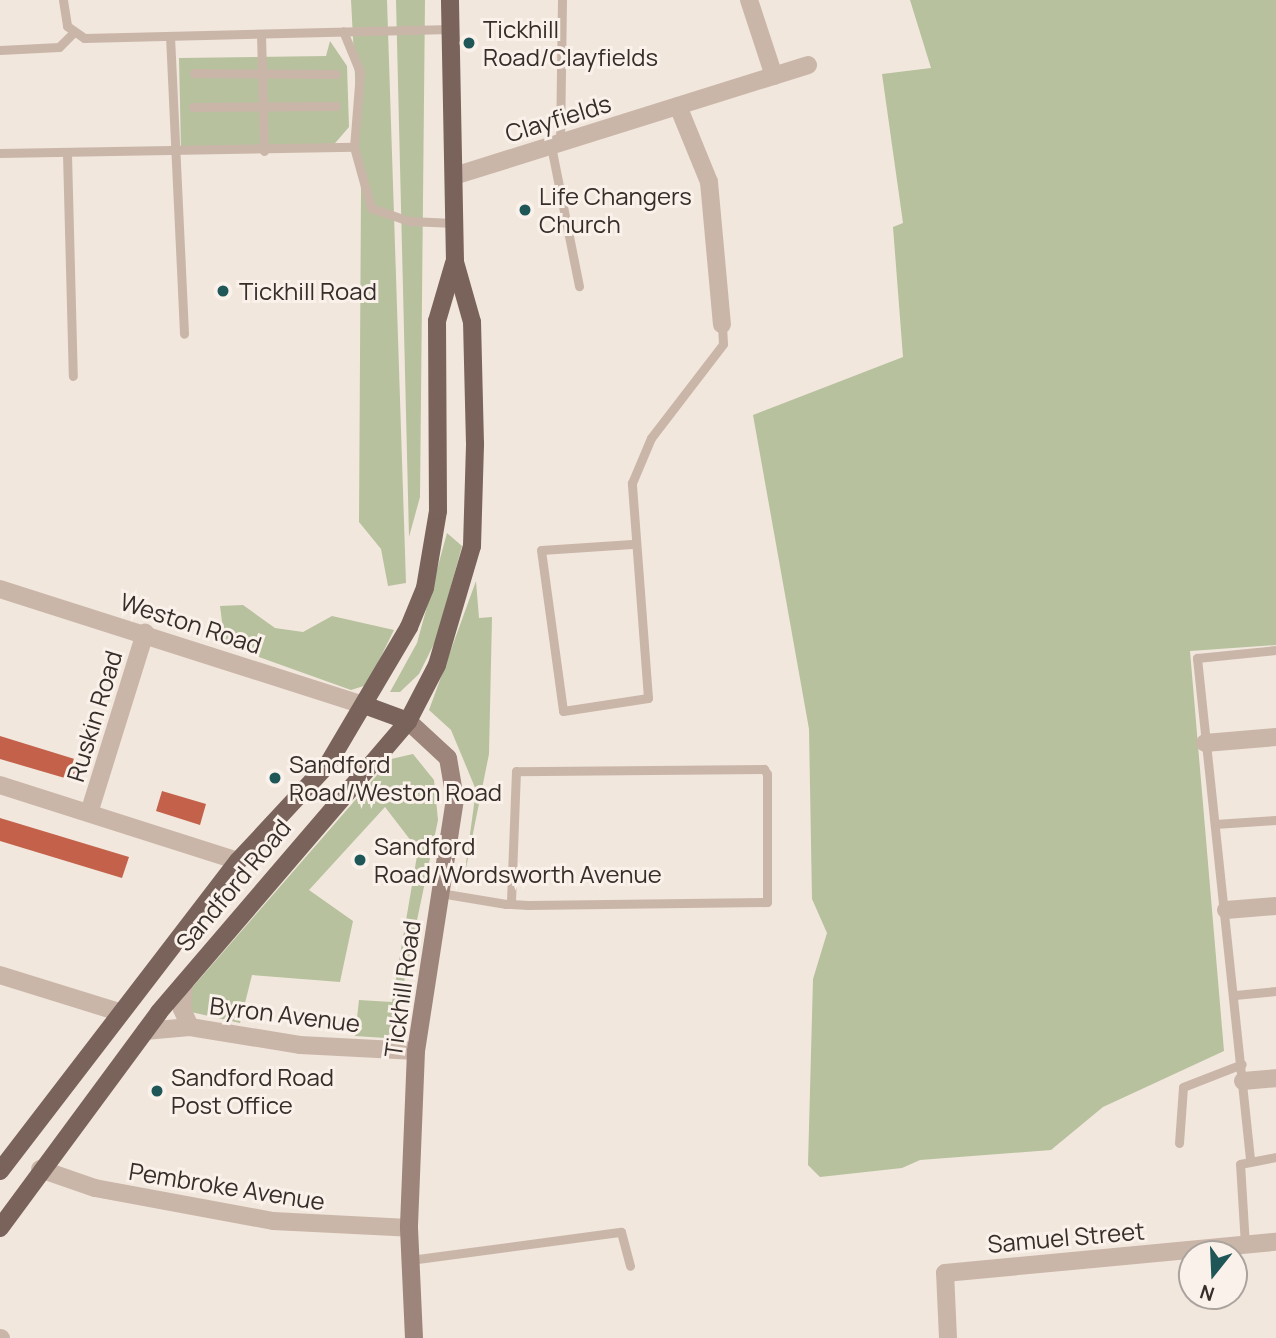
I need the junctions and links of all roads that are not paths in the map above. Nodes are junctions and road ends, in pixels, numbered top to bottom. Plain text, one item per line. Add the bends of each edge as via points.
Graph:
1 (63, 0) edge
2 (450, 0) edge
3 (562, 0) edge
4 (749, 0) edge
5 (451, 29) junction
6 (342, 31) junction
7 (73, 33) junction
8 (261, 34) junction
9 (170, 36) junction
10 (0, 50) edge
11 (808, 65) dead end
12 (194, 73) dead end
13 (262, 73) junction
14 (336, 74) dead end
15 (774, 76) junction
16 (263, 106) junction
17 (336, 106) dead end
18 (678, 106) junction
19 (194, 107) dead end
20 (556, 145) junction
21 (354, 147) junction
22 (264, 151) junction
23 (0, 153) edge
24 (174, 153) junction
25 (67, 154) junction
26 (454, 176) junction
27 (454, 223) junction
28 (455, 261) junction
29 (579, 286) dead end
30 (722, 324) joint
31 (184, 334) dead end
32 (73, 376) dead end
33 (632, 544) junction
34 (0, 589) edge
35 (145, 633) junction
36 (1276, 650) edge
37 (367, 706) junction
38 (408, 721) junction
39 (1276, 737) edge
40 (1205, 743) junction
41 (0, 785) edge
42 (89, 813) junction
43 (1276, 820) edge
44 (1215, 824) junction
45 (237, 861) junction
46 (440, 893) junction
47 (511, 904) junction
48 (1276, 906) edge
49 (1226, 910) junction
50 (0, 975) edge
51 (184, 983) junction
52 (1276, 991) edge
53 (1234, 995) junction
54 (119, 1012) junction
55 (190, 1027) junction
56 (145, 1031) junction
57 (416, 1052) junction
58 (1243, 1073) junction
59 (1276, 1078) edge
60 (1180, 1143) dead end
61 (1276, 1157) edge
62 (1250, 1159) junction
63 (1, 1167) edge
64 (40, 1169) junction
65 (0, 1227) edge
66 (409, 1228) junction
67 (1245, 1240) edge
68 (1276, 1242) edge
69 (1248, 1245) edge
70 (1178, 1251) edge
71 (410, 1261) junction
72 (630, 1266) dead end
73 (414, 1338) edge
74 (948, 1338) edge

1 - 7 lane
2 - 5 main road
3 - 20 lane
4 - 15 street
5 - 6 lane
5 - 26 main road
6 - 8 lane
6 - 21 lane via 360,72
7 - 9 lane via 84,38
7 - 10 lane via 60,47
8 - 9 lane
8 - 13 lane
9 - 24 lane
11 - 15 street, Clayfields
12 - 13 lane
13 - 14 lane
13 - 16 lane
15 - 18 street, Clayfields
16 - 17 lane
16 - 19 lane
16 - 22 lane
18 - 20 street, Clayfields
18 - 30 street via 709,182
20 - 26 street, Clayfields
20 - 29 lane
21 - 22 lane
21 - 27 lane via 371,208 409,221
22 - 24 lane
23 - 25 lane
24 - 25 lane
24 - 31 lane
25 - 32 lane
26 - 27 main road
27 - 28 main road
28 - 37 main road via 437,321 438,511 432,558 409,627
28 - 38 main road via 472,322 472,546 455,615
30 - 33 lane via 723,344 651,438 632,483
33 - 33 lane via 648,698 563,711 541,550
34 - 35 street, Weston Road
35 - 37 street, Weston Road
35 - 42 street, Ruskin Road
36 - 40 lane via 1197,658
37 - 38 main road
37 - 45 main road, Sandford Road via 328,764
38 - 46 street, Tickhill Road via 433,739 453,778
38 - 51 main road, Sandford Road
39 - 40 street
40 - 44 lane
41 - 42 street
42 - 45 street
43 - 44 lane
44 - 49 lane
45 - 54 main road, Sandford Road
46 - 47 lane
46 - 57 street, Tickhill Road
47 - 47 lane via 767,902 764,769 516,771
48 - 49 street
49 - 53 lane
50 - 54 street
51 - 55 street, Byron Avenue via 182,1009
51 - 56 main road, Sandford Road
52 - 53 lane
53 - 58 lane
54 - 63 main road, Sandford Road
55 - 56 street, Byron Avenue
55 - 57 street, Byron Avenue via 300,1045
56 - 64 main road, Sandford Road
57 - 66 street, Tickhill Road
58 - 59 street
58 - 60 lane via 1183,1087
58 - 62 lane
61 - 62 lane
62 - 67 lane via 1240,1164
64 - 65 main road, Sandford Road
64 - 66 street, Pembroke Avenue via 95,1188 261,1219
66 - 71 street, Tickhill Road
68 - 69 street, Samuel Street
70 - 74 street, Samuel Street via 945,1273
71 - 72 lane via 621,1232
71 - 73 street, Tickhill Road

